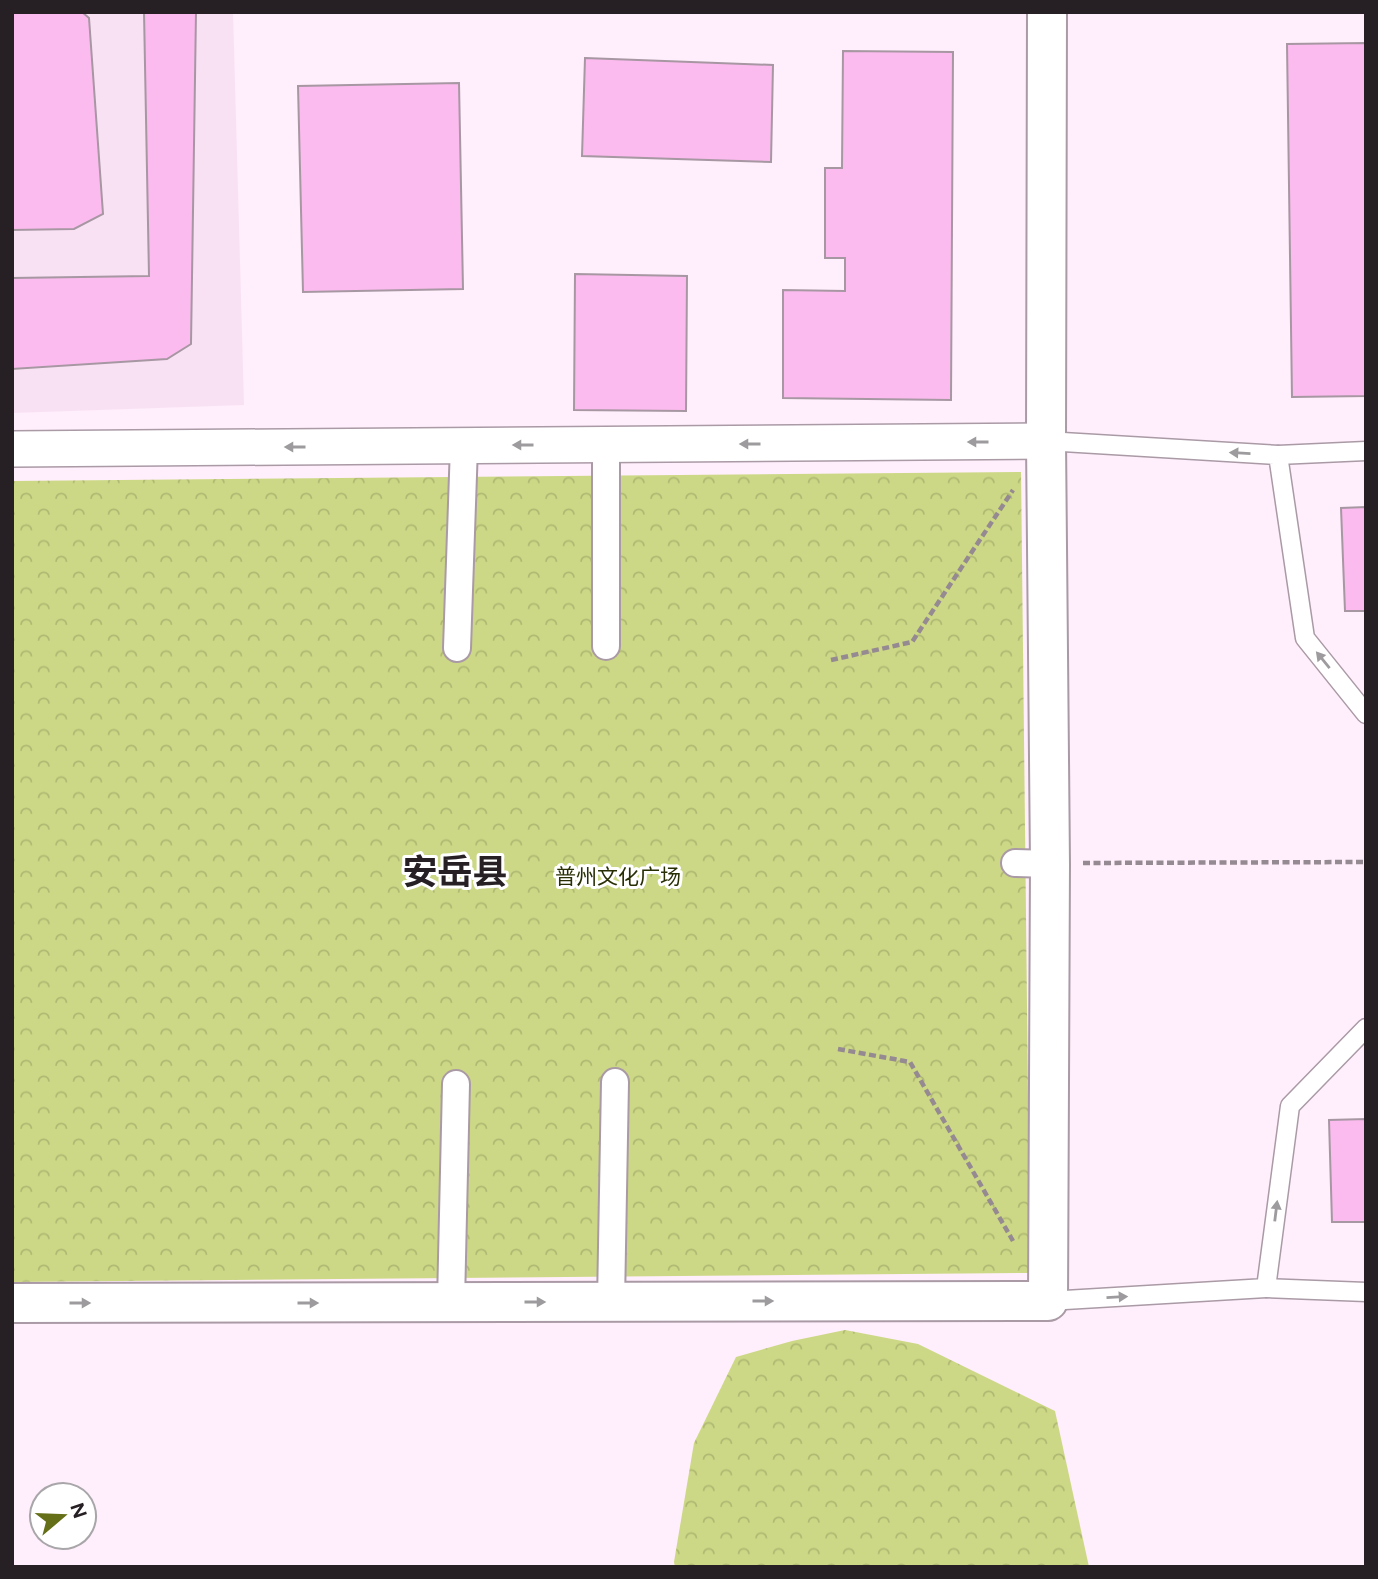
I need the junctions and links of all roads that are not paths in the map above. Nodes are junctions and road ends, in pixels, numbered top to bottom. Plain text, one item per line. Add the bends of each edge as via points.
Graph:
1 (1047, 12) edge
2 (1046, 441) junction
3 (606, 445) junction
4 (464, 446) junction
5 (12, 449) edge
6 (1366, 451) edge
7 (1278, 455) junction
8 (606, 646) dead end
9 (457, 648) dead end
10 (1366, 714) edge
11 (1366, 1028) edge
12 (615, 1082) dead end
13 (456, 1084) dead end
14 (1266, 1288) junction
15 (1366, 1292) edge
16 (1048, 1301) junction
17 (451, 1302) junction
18 (611, 1302) junction
19 (12, 1303) edge

1 - 2 street
2 -> 3 street
7 -> 2 lane
2 - 16 street via 1032,864
3 -> 4 street
3 - 8 street
4 -> 5 street
4 - 9 street
6 - 7 lane
10 -> 7 lane via 1305,638
14 -> 11 lane via 1290,1106
12 - 18 street
13 - 17 street
14 - 15 lane
16 -> 14 lane
18 -> 16 street
17 -> 18 street
19 -> 17 street

